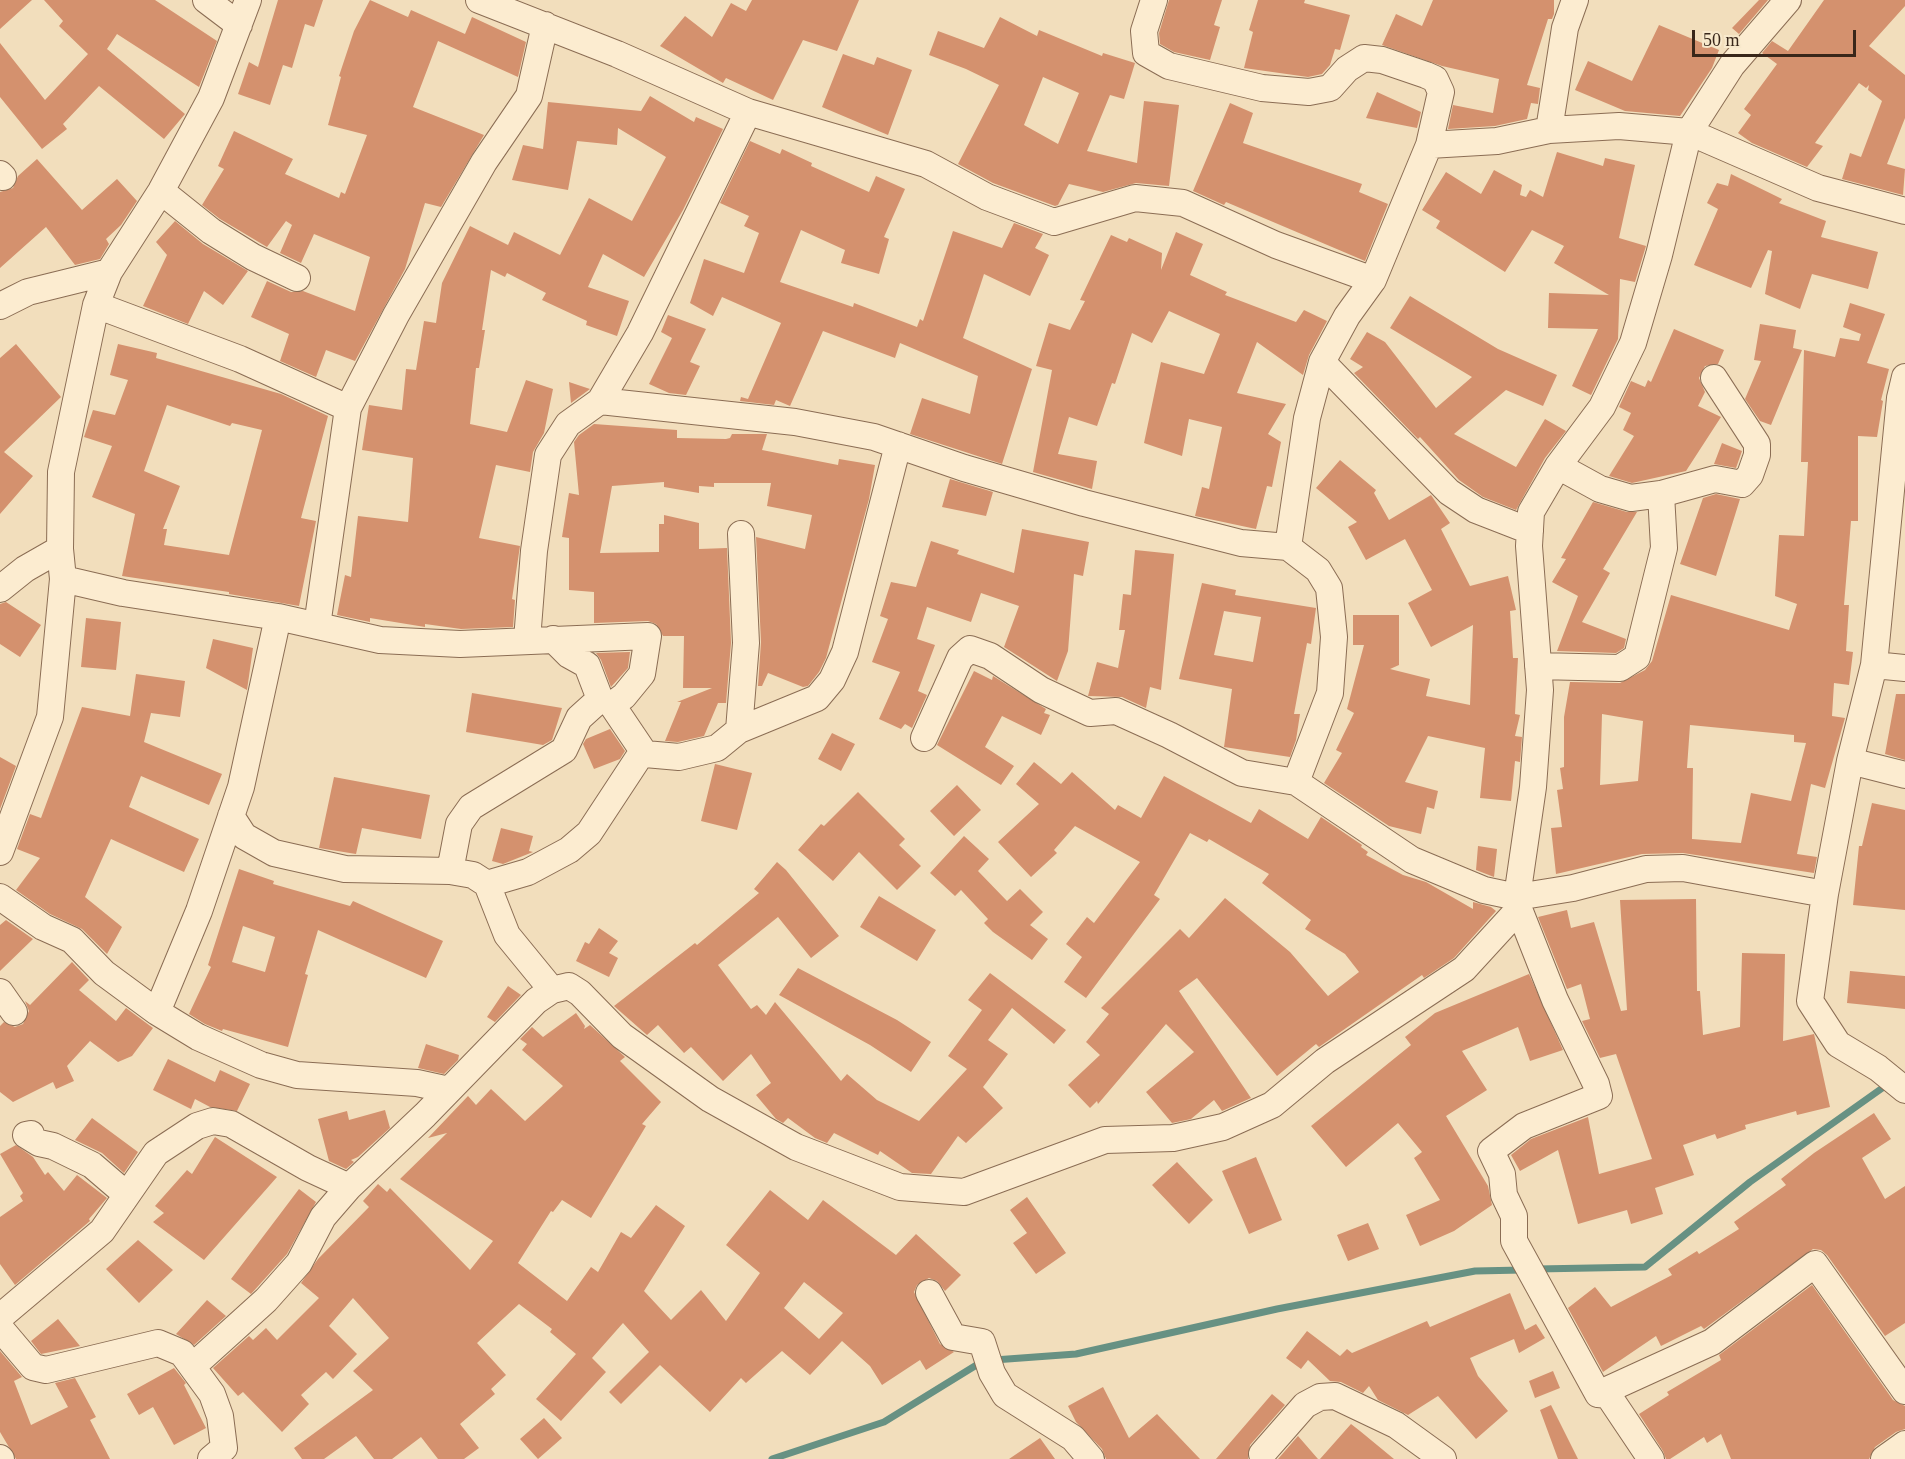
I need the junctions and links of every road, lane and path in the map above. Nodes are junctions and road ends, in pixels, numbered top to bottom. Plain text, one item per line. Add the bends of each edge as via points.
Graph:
1 (206, 0) edge
2 (248, 0) edge
3 (480, 0) edge
4 (1154, 0) edge
5 (1575, 0) edge
6 (1788, 0) edge
7 (239, 25) junction
8 (545, 25) junction
9 (748, 112) junction
10 (1549, 130) junction
11 (1689, 132) junction
12 (1429, 145) junction
13 (161, 191) junction
14 (1905, 212) edge
15 (109, 272) junction
16 (297, 278) dead end
17 (1373, 280) junction
18 (96, 305) junction
19 (0, 306) edge
20 (1322, 362) junction
21 (1905, 377) edge
22 (1714, 378) dead end
23 (600, 401) junction
24 (348, 408) junction
25 (898, 445) junction
26 (1558, 466) junction
27 (1661, 494) junction
28 (1530, 531) junction
29 (741, 534) dead end
30 (1288, 547) junction
31 (60, 549) junction
32 (1895, 557) edge
33 (63, 579) junction
34 (0, 588) edge
35 (278, 617) junction
36 (317, 626) junction
37 (553, 639) junction
38 (528, 640) junction
39 (1874, 665) junction
40 (1538, 666) junction
41 (1905, 668) edge
42 (739, 730) junction
43 (924, 738) dead end
44 (645, 754) junction
45 (1850, 761) junction
46 (1905, 775) edge
47 (1296, 782) junction
48 (231, 816) junction
49 (0, 852) edge
50 (450, 871) junction
51 (487, 884) junction
52 (1825, 894) junction
53 (0, 897) edge
54 (1518, 903) junction
55 (552, 990) junction
56 (158, 1012) junction
57 (448, 1090) junction
58 (1905, 1090) edge
59 (31, 1134) dead end
60 (349, 1186) junction
61 (127, 1195) junction
62 (929, 1293) dead end
63 (0, 1317) edge
64 (0, 1328) edge
65 (193, 1366) junction
66 (1905, 1391) edge
67 (1598, 1394) junction
68 (1905, 1444) edge
69 (1262, 1454) dead end
70 (211, 1459) edge
71 (1091, 1459) edge
72 (1443, 1459) edge
73 (1651, 1459) edge
74 (1884, 1459) edge

1 - 7 street
2 - 7 street
3 - 8 street
4 - 12 street via 1144,31 1146,52 1169,66 1262,88 1309,92 1330,88 1347,69 1365,58 1435,79 1441,92
5 - 10 street via 1565,28
6 - 11 street via 1732,64
7 - 13 street via 212,98
8 - 9 street
8 - 24 street via 529,96 484,162
9 - 17 street via 926,164 987,197 1053,222 1135,198 1184,203 1276,245
9 - 23 street via 640,333
10 - 11 street via 1619,126
10 - 12 street via 1497,141
11 - 14 street via 1818,188
11 - 26 street via 1633,343 1602,407
12 - 17 street
13 - 15 street
13 - 16 street via 212,231
15 - 18 street
15 - 19 street via 27,292
17 - 20 street via 1347,316
18 - 24 street via 240,359
18 - 31 street via 61,472
20 - 28 street via 1449,492 1476,510
20 - 30 street via 1307,418
21 - 32 street via 1900,398
22 - 27 street via 1757,444 1750,475 1742,484 1715,479
23 - 25 street via 795,422
23 - 38 street via 568,424 549,455 534,551
24 - 36 street
25 - 30 street via 1084,503 1241,543
25 - 42 street via 845,652 832,680 817,698
26 - 27 street via 1600,489 1631,498
26 - 28 street via 1531,512
27 - 40 street via 1664,548 1637,657 1620,668
28 - 40 street
29 - 42 street via 746,643
30 - 47 street via 1318,570 1329,588 1334,637 1330,693
31 - 33 street
31 - 34 street
32 - 39 street
33 - 35 street
33 - 49 street via 50,717
35 - 36 street
35 - 48 street via 241,787
36 - 38 street via 380,640 460,644
37 - 38 street
37 - 44 street via 648,636 642,674 612,705
37 - 50 street via 587,665 600,699 579,718 564,750 471,807 459,824
39 - 41 street
39 - 45 street
40 - 54 street via 1533,787
42 - 44 street via 717,748 679,757
43 - 47 street via 960,658 970,650 990,656 1041,690 1090,713 1116,711 1242,774
44 - 51 street via 634,763 589,833 569,850 528,873
45 - 46 street
45 - 52 street
47 - 54 street via 1412,860
48 - 50 street via 244,836 274,853 345,868
48 - 56 street via 199,911
50 - 51 street via 473,875
51 - 55 street via 507,935
52 - 54 street via 1683,868 1646,869
52 - 58 street via 1810,1001 1838,1044
53 - 56 street via 43,927 72,940 104,973
54 - 55 street via 1464,969 1325,1061 1272,1105 1223,1127 1173,1138 1105,1140 964,1192 900,1186 796,1147 710,1099 622,1036 570,986
54 - 67 street via 1555,1000 1599,1096 1524,1126 1491,1151 1514,1216 1514,1241
55 - 57 street via 536,1001
56 - 57 street via 198,1038 270,1068 297,1075 417,1083
57 - 60 street
59 - 61 street via 26,1135 92,1165
60 - 61 street via 308,1168 231,1124 213,1121 197,1126 156,1153
60 - 65 street via 323,1217 299,1263 266,1300
61 - 63 street via 102,1231
62 - 71 street via 952,1337 980,1340 1005,1395 1073,1438
64 - 65 street via 33,1367 46,1370 158,1343 182,1353
65 - 70 street via 212,1394 220,1416 224,1448
66 - 67 street via 1815,1264 1712,1342
67 - 73 street via 1608,1395
68 - 74 street
69 - 72 street via 1305,1405 1320,1397 1335,1396 1396,1425

